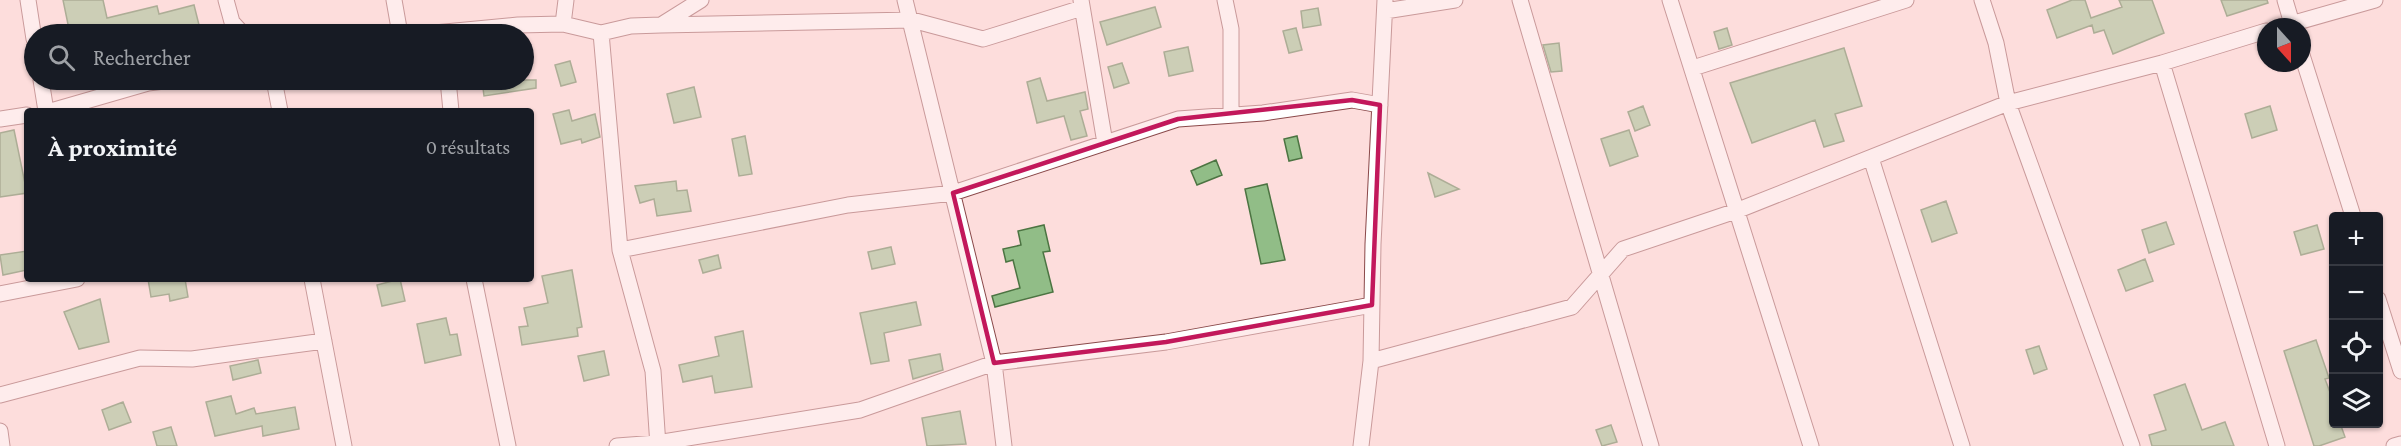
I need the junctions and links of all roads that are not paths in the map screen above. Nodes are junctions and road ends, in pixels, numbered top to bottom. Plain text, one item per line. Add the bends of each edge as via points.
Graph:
1 (28, 0) edge
2 (226, 0) edge
3 (394, 0) edge
4 (566, 0) edge
5 (701, 0) edge
6 (905, 0) edge
7 (1225, 0) edge
8 (1455, 0) edge
9 (1520, 0) edge
10 (1670, 0) edge
11 (1905, 0) edge
12 (1982, 0) edge
13 (2285, 0) edge
14 (2375, 0) edge
15 (1081, 4) edge
16 (1385, 5) edge
17 (2287, 18) edge
18 (2311, 19) edge
19 (912, 20) junction
20 (32, 24) edge
21 (234, 24) edge
22 (398, 24) edge
23 (562, 24) junction
24 (534, 26) edge
25 (661, 26) junction
26 (601, 33) junction
27 (2257, 34) edge
28 (2162, 63) junction
29 (1693, 68) junction
30 (2307, 72) edge
31 (43, 90) edge
32 (124, 90) edge
33 (276, 90) edge
34 (449, 90) edge
35 (2008, 103) junction
36 (1380, 105) junction
37 (46, 108) edge
38 (61, 108) edge
39 (279, 108) edge
40 (451, 108) edge
41 (24, 115) edge
42 (1231, 116) junction
43 (0, 118) edge
44 (1105, 143) junction
45 (1871, 158) junction
46 (953, 193) junction
47 (1736, 211) junction
48 (2352, 212) edge
49 (620, 250) junction
50 (1600, 275) junction
51 (62, 282) edge
52 (313, 282) edge
53 (475, 282) edge
54 (0, 294) edge
55 (1372, 305) junction
56 (2383, 312) edge
57 (324, 341) junction
58 (1371, 361) junction
59 (994, 363) junction
60 (2401, 371) edge
61 (0, 395) edge
62 (0, 431) edge
63 (657, 444) edge
64 (2401, 444) edge
65 (2, 446) edge
66 (344, 446) edge
67 (508, 446) edge
68 (617, 446) edge
69 (1004, 446) edge
70 (1360, 446) edge
71 (1651, 446) edge
72 (1811, 446) edge
73 (1962, 446) edge
74 (2132, 446) edge
75 (2277, 446) edge
76 (2394, 446) edge

1 - 20 street
2 - 21 street
3 - 22 street
4 - 23 street
5 - 25 street
6 - 19 street
7 - 42 street via 1232,29
8 - 16 street
9 - 50 street
10 - 29 street
11 - 29 street
12 - 35 street via 1996,43
13 - 17 street
14 - 18 street
15 - 19 street via 983,39
15 - 44 street
16 - 36 street
19 - 25 street
19 - 46 street
23 - 24 street
23 - 26 street
25 - 26 street via 631,26
26 - 49 street
27 - 28 street
28 - 35 street
28 - 75 street
29 - 47 street
30 - 48 street
31 - 37 street
32 - 38 street
33 - 39 street
34 - 40 street
35 - 45 street
35 - 74 street
36 - 42 street via 1352,100
36 - 55 street
41 - 43 street
42 - 44 street via 1178,119
44 - 46 street
45 - 47 street
45 - 73 street
46 - 49 street via 849,205
46 - 59 street
47 - 50 street via 1623,249
47 - 72 street
49 - 63 street via 653,371
50 - 58 street via 1572,307
50 - 71 street
51 - 54 street
52 - 57 street
53 - 67 street
55 - 58 street
55 - 59 street via 1166,342
56 - 60 street
57 - 61 street via 192,359 140,358
57 - 66 street
58 - 70 street
59 - 63 street via 860,410
59 - 69 street
62 - 65 street
63 - 68 street
64 - 76 street

